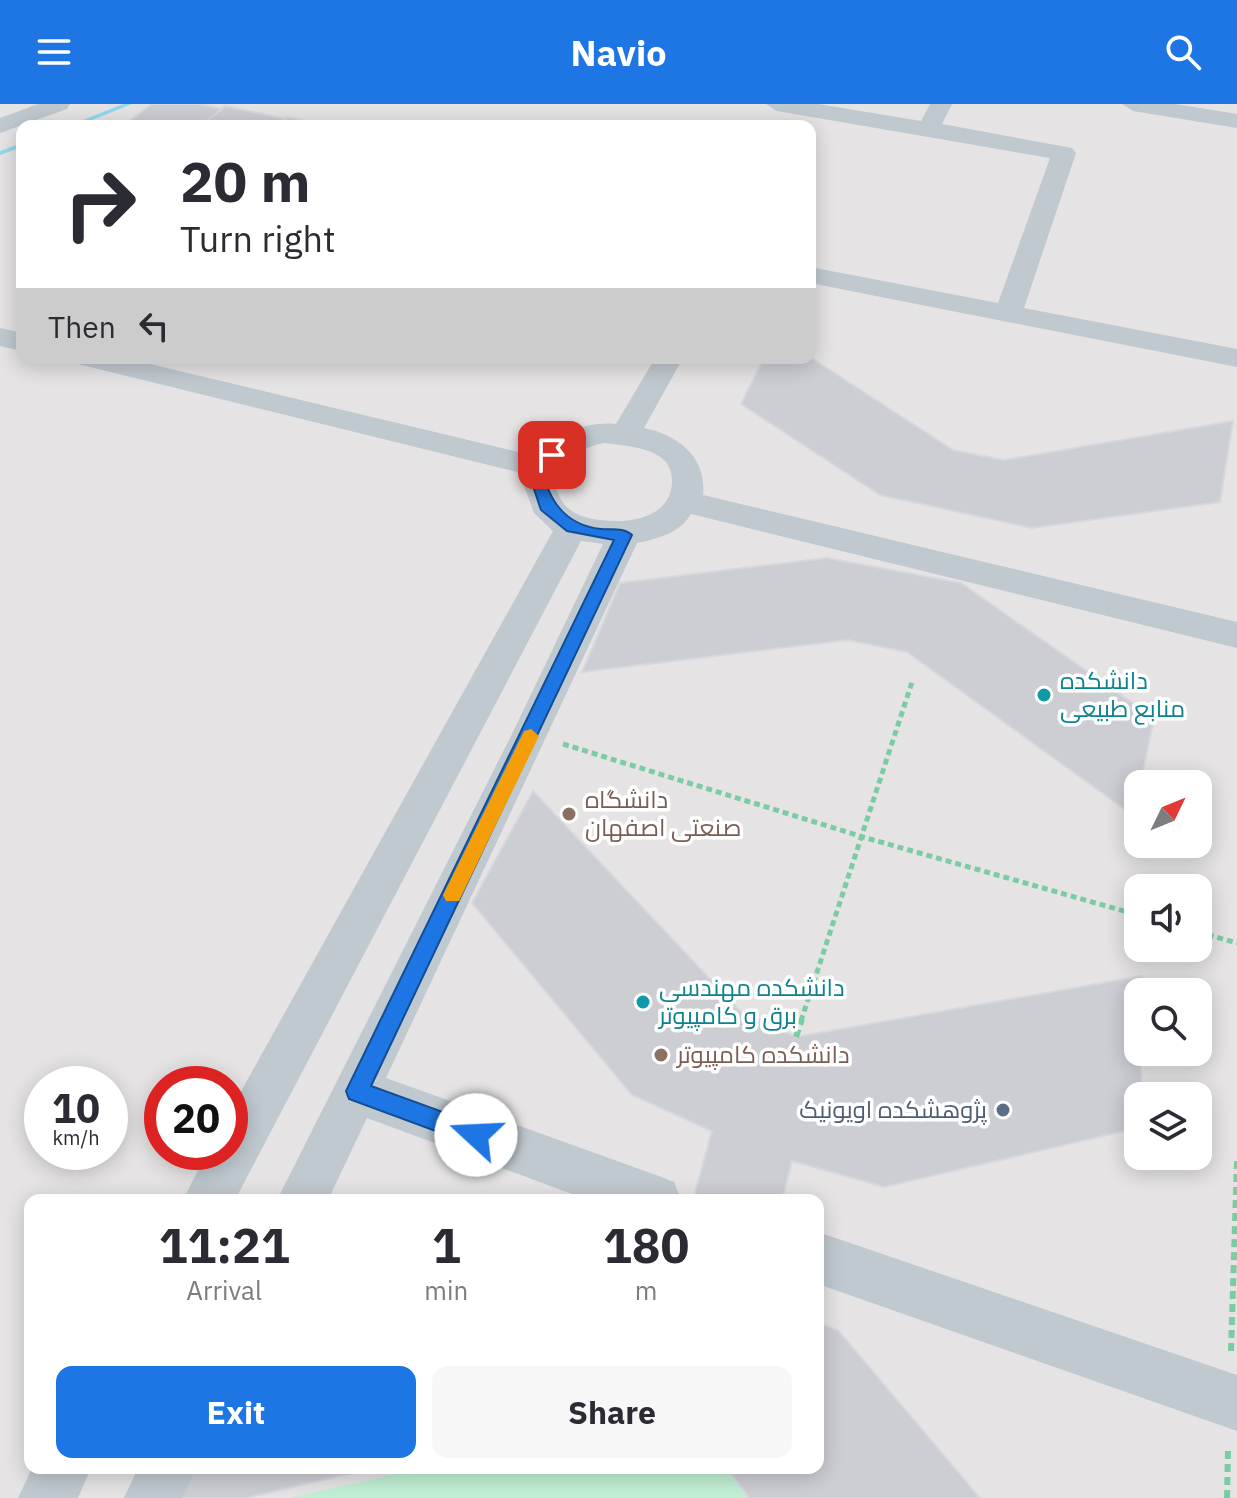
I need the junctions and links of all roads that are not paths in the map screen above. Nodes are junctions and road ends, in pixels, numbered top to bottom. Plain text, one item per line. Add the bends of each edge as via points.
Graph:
1 (59, 104) edge
2 (777, 104) edge
3 (941, 104) edge
4 (1133, 104) edge
5 (16, 120) edge
6 (1237, 121) edge
7 (928, 129) junction
8 (816, 276) edge
9 (1008, 313) junction
10 (1237, 358) edge
11 (113, 364) edge
12 (666, 364) edge
13 (626, 433) junction
14 (542, 468) junction
15 (687, 502) junction
16 (572, 527) junction
17 (624, 535) junction
18 (1237, 635) edge
19 (357, 1091) junction
20 (211, 1194) edge
21 (305, 1194) edge
22 (640, 1194) edge
23 (824, 1260) edge
24 (1233, 1402) edge
25 (60, 1474) edge
26 (165, 1474) edge
27 (47, 1498) edge
28 (153, 1498) edge

1 - 5 street
2 - 7 street
3 - 7 street
4 - 6 street
7 - 9 street via 1064,153
8 - 9 street
9 - 10 street
11 - 14 street
12 - 13 street
13 - 14 street via 566,444
13 - 15 street via 666,446 680,457 692,487
14 - 16 street via 538,480 546,507
15 - 17 street via 663,524
15 - 18 street
16 - 17 street
16 - 20 street
17 - 19 street
19 - 21 street
19 - 22 street
23 - 24 street
25 - 27 street
26 - 28 street

